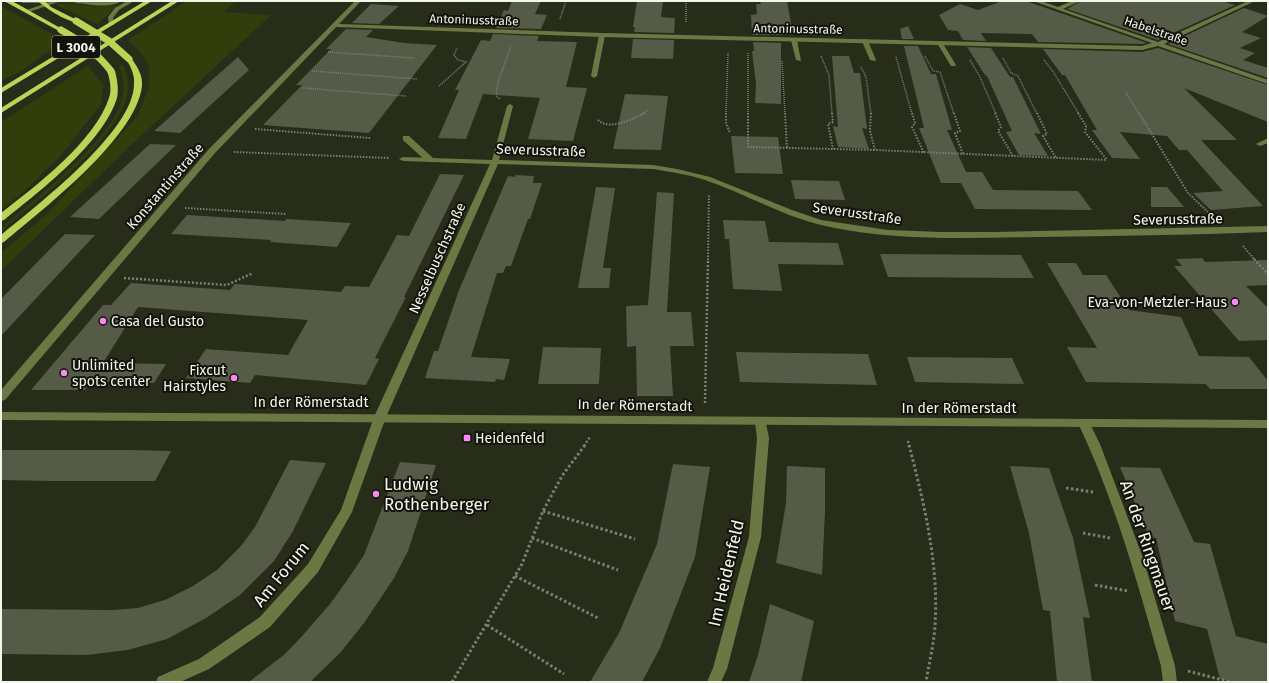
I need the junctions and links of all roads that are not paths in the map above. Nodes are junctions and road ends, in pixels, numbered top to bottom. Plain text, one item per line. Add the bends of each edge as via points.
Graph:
1 (7, 1) edge
2 (23, 1) edge
3 (58, 1) edge
4 (76, 1) edge
5 (118, 1) edge
6 (131, 1) edge
7 (149, 1) edge
8 (176, 1) edge
9 (358, 1) edge
10 (1036, 1) edge
11 (1077, 1) edge
12 (1252, 1) edge
13 (42, 2) edge
14 (1058, 9) junction
15 (27, 11) junction
16 (111, 25) junction
17 (333, 25) junction
18 (602, 35) junction
19 (794, 40) junction
20 (865, 41) junction
21 (940, 43) junction
22 (1160, 43) junction
23 (799, 60) dead end
24 (873, 60) dead end
25 (953, 65) dead end
26 (594, 76) dead end
27 (1268, 82) edge
28 (1, 91) edge
29 (510, 106) road end
30 (1, 111) edge
31 (406, 138) dead end
32 (1268, 140) edge
33 (1260, 144) dead end
34 (403, 159) road end
35 (430, 160) junction
36 (496, 162) junction
37 (1, 218) edge
38 (1268, 229) edge
39 (1, 240) edge
40 (1, 397) edge
41 (1, 416) edge
42 (380, 417) junction
43 (761, 422) junction
44 (1084, 423) junction
45 (1268, 424) edge
46 (163, 682) edge
47 (714, 682) edge
48 (1170, 682) edge

1 - 15 highway
2 - 13 street
3 - 13 street
4 - 5 street via 100,4
6 - 16 street via 117,9 110,18
7 - 16 highway, L 3004
8 - 30 highway, L 3004
9 - 17 street, Konstantinstraße
10 - 14 street, Habelstraße
11 - 14 street
12 - 22 street, Antoninusstraße
13 - 15 street
13 - 39 highway, bridge via 109,41 129,59 136,71 138,86 131,110 122,125 92,159
14 - 22 street, Habelstraße
15 - 37 highway, bridge via 61,30 103,59 111,71 114,83 113,97 106,113 81,146 42,184
16 - 28 highway, L 3004
17 - 18 street, Antoninusstraße
17 - 40 street, Konstantinstraße via 212,151
18 - 19 street, Antoninusstraße
18 - 26 street
19 - 20 street, Antoninusstraße
19 - 23 street
20 - 21 street, Antoninusstraße
20 - 24 street
21 - 22 street, Antoninusstraße via 1142,48
21 - 25 street
22 - 27 street, Habelstraße
29 - 36 street, Nesselbuschstraße
31 - 35 street
32 - 33 street
34 - 35 street, Severusstraße
35 - 36 street, Severusstraße
36 - 38 street, Severusstraße via 653,167 687,172 714,180 802,218 834,226 888,233 954,236
36 - 42 street, Nesselbuschstraße
41 - 42 street, In der Römerstadt
42 - 43 street, In der Römerstadt
42 - 46 street, Am Forum via 346,512 313,568 265,622 204,664
43 - 44 street, In der Römerstadt
43 - 47 street, Im Heidenfeld via 763,438 755,537 720,669
44 - 45 street, In der Römerstadt
44 - 48 street, An der Ringmauer via 1131,542 1168,666

